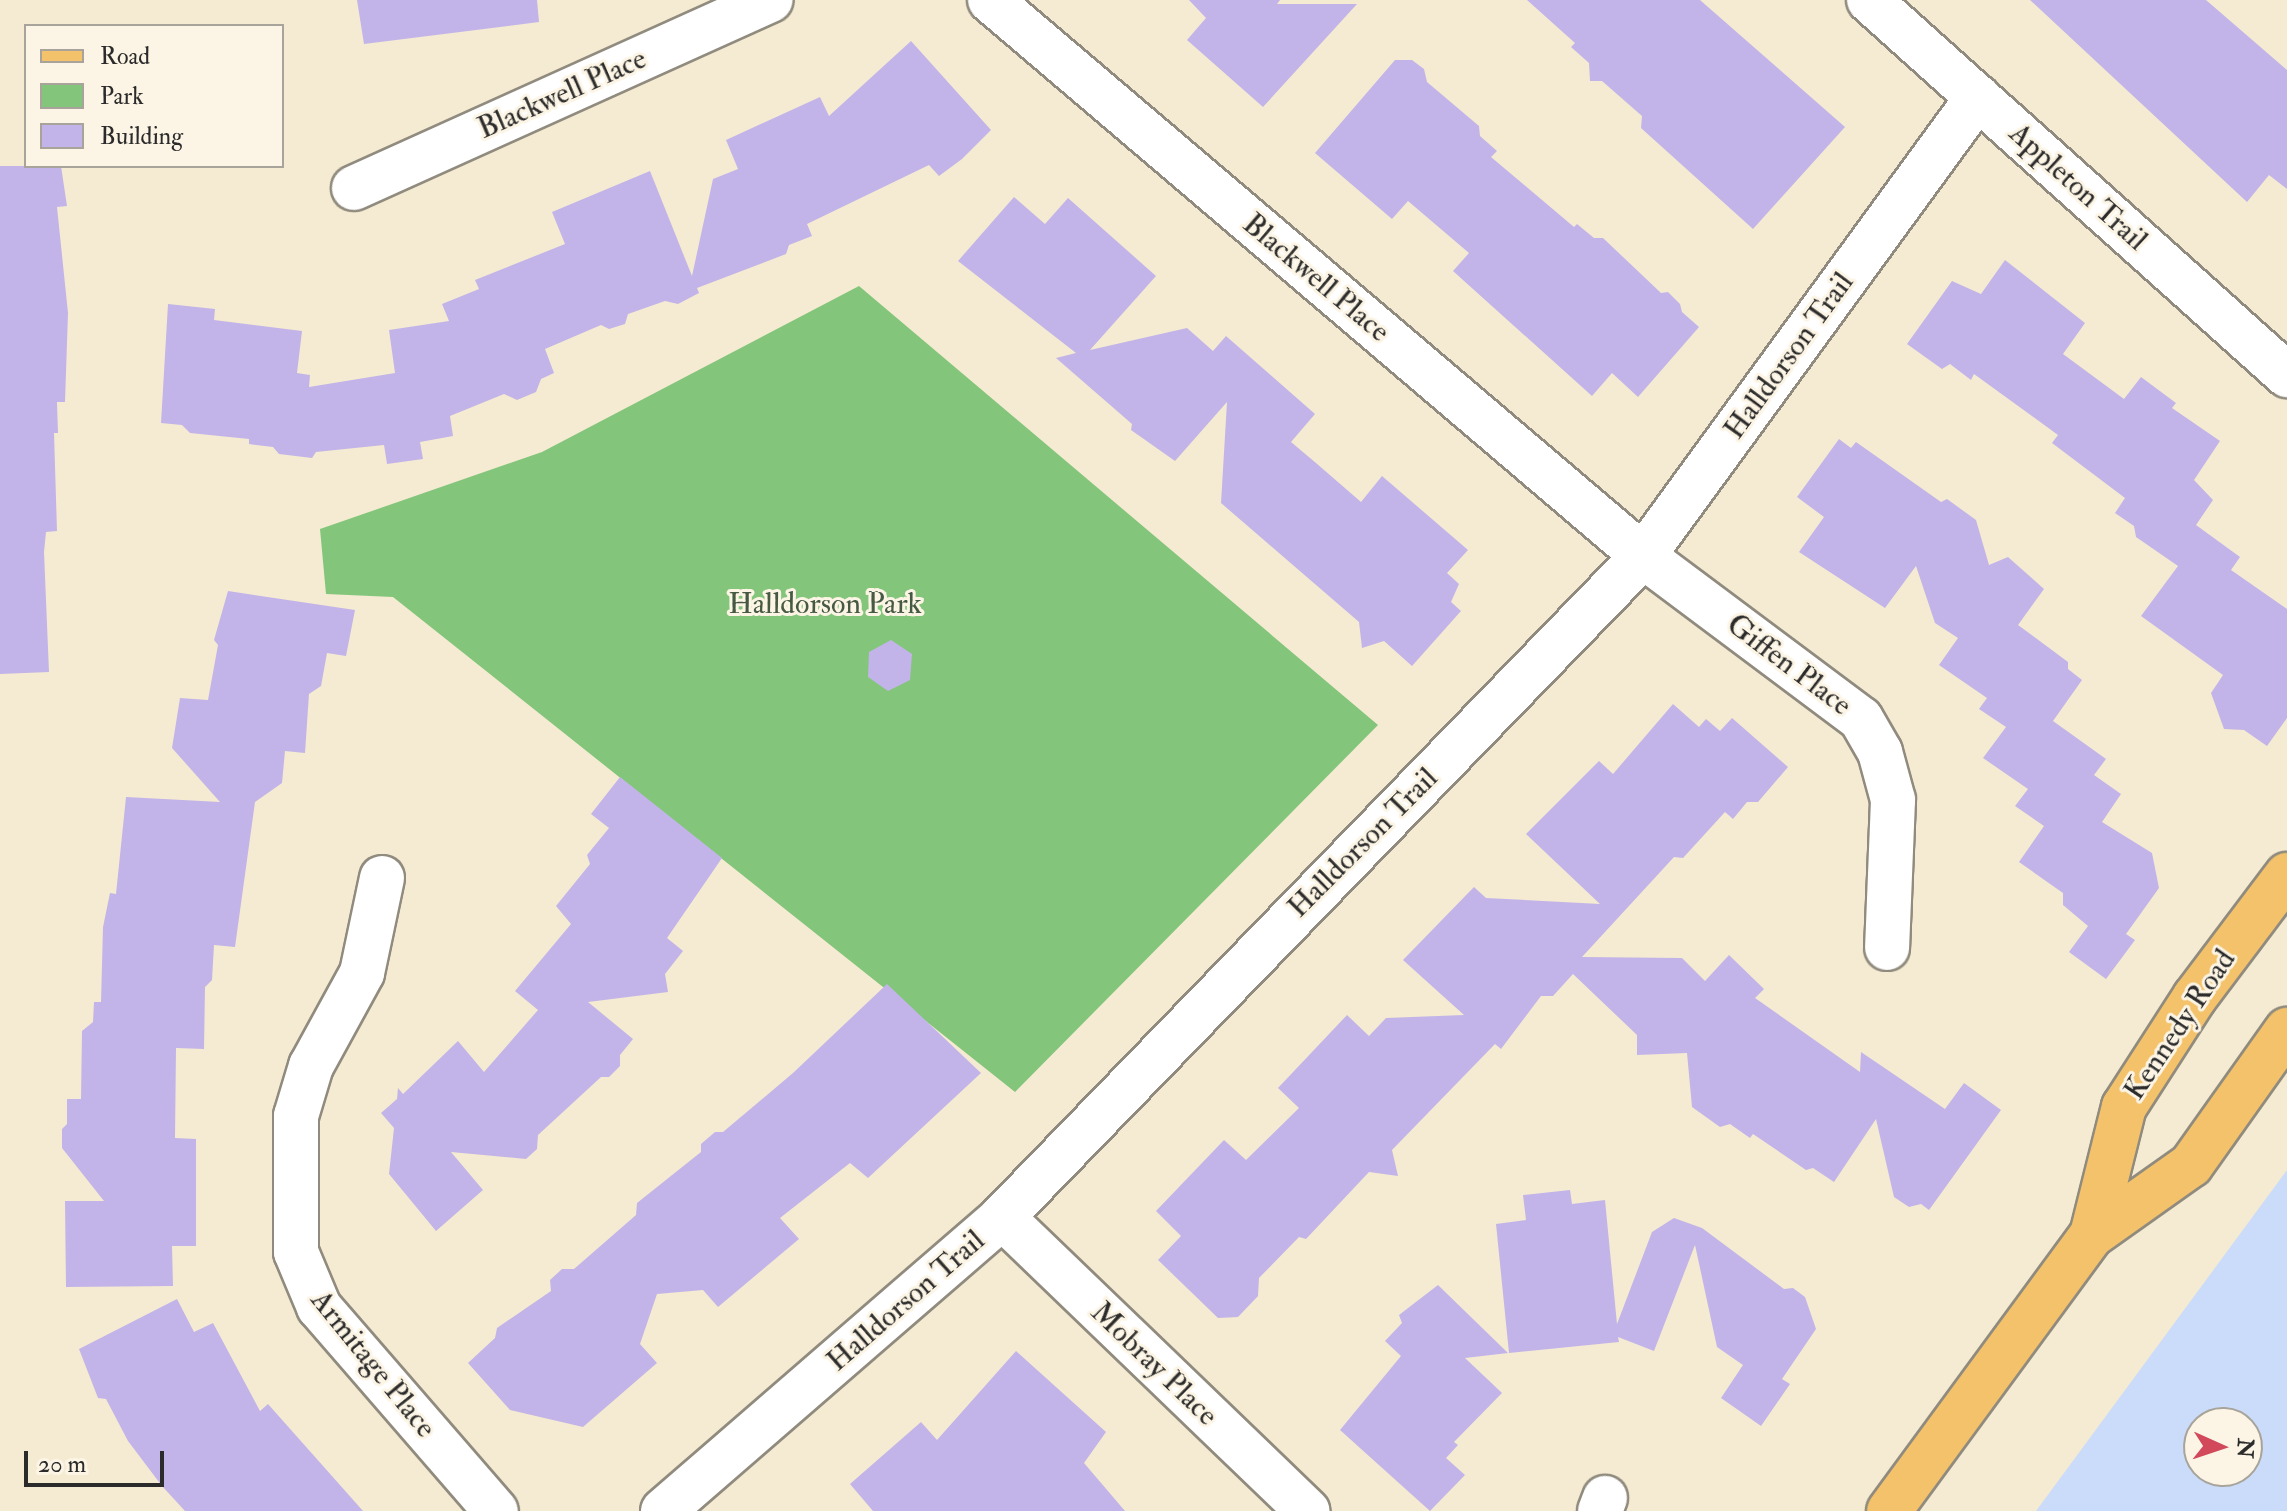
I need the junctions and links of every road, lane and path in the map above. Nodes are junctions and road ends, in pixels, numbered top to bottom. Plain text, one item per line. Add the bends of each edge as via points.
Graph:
1 (770, 0) edge
2 (990, 0) edge
3 (1869, 0) edge
4 (1978, 97) junction
5 (354, 188) dead end
6 (2287, 375) edge
7 (1643, 556) junction
8 (2287, 875) edge
9 (382, 878) dead end
10 (1887, 948) dead end
11 (2287, 1030) edge
12 (1002, 1217) junction
13 (2092, 1235) junction
14 (496, 1511) edge
15 (663, 1511) edge
16 (1307, 1511) edge
17 (1889, 1511) edge

1 - 5 street, Blackwell Place
2 - 7 street, Blackwell Place
3 - 4 street, Appleton Trail
4 - 6 street, Appleton Trail
4 - 7 street, Halldorson Trail
7 - 10 street, Giffen Place via 1861,719 1880,752 1893,800
7 - 12 street, Halldorson Trail
8 - 13 main road, Kennedy Road via 2195,997 2124,1107
9 - 14 street, Armitage Place via 362,973 311,1066 296,1116 296,1252 319,1307
11 - 13 main road, Kennedy Road via 2191,1165
12 - 15 street, Halldorson Trail
12 - 16 street, Mobray Place
13 - 17 main road, Kennedy Road

